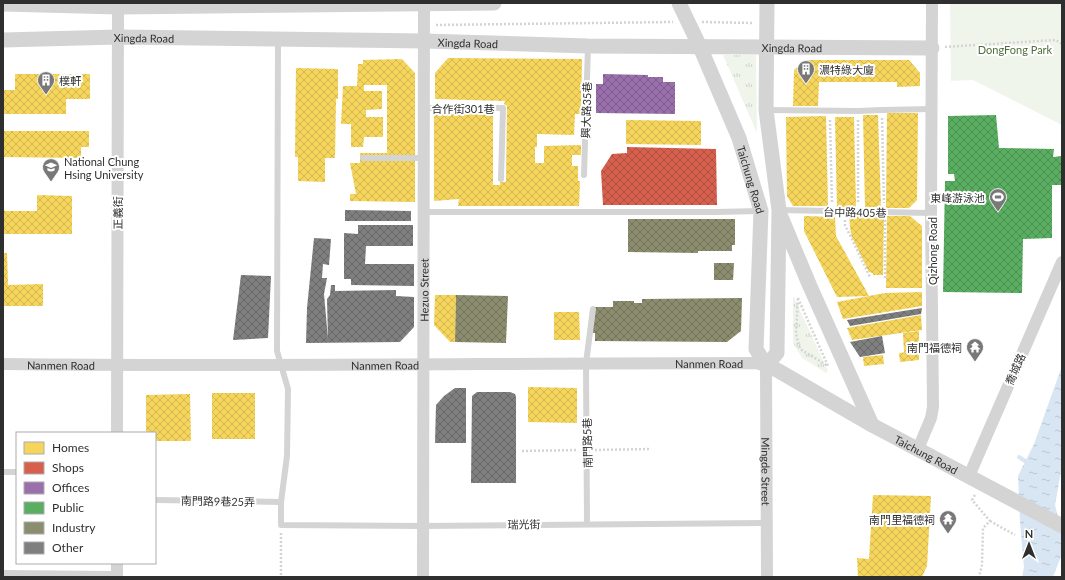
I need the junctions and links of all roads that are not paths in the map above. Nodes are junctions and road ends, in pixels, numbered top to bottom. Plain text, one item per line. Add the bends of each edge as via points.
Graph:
1 (494, 3) edge
2 (679, 3) edge
3 (767, 3) edge
4 (932, 3) edge
5 (3, 4) edge
6 (424, 4) edge
7 (118, 5) edge
8 (118, 37) junction
9 (278, 39) junction
10 (3, 40) edge
11 (424, 41) junction
12 (588, 46) junction
13 (700, 47) junction
14 (766, 47) junction
15 (932, 48) junction
16 (423, 108) junction
17 (932, 109) junction
18 (766, 110) junction
19 (363, 158) dead end
20 (424, 158) junction
21 (584, 175) dead end
22 (501, 179) dead end
23 (761, 210) junction
24 (779, 210) junction
25 (423, 212) junction
26 (932, 213) junction
27 (1062, 262) edge
28 (593, 309) dead end
29 (586, 363) junction
30 (3, 364) edge
31 (117, 365) junction
32 (422, 365) junction
33 (282, 366) junction
34 (766, 366) junction
35 (872, 425) junction
36 (117, 432) edge
37 (918, 449) junction
38 (3, 472) edge
39 (16, 472) edge
40 (975, 480) junction
41 (156, 500) edge
42 (281, 502) junction
43 (767, 523) junction
44 (587, 524) junction
45 (423, 526) junction
46 (1062, 526) edge
47 (117, 571) edge
48 (3, 573) edge
49 (423, 577) edge
50 (768, 577) edge

1 - 6 street
2 - 13 street, Taichung Road
3 - 14 street, Taichung Road
4 - 15 street, Qizhong Road
5 - 7 street
6 - 7 street
6 - 11 street, Hezuo Street
7 - 8 street, 正義街
8 - 9 street, Xingda Road
8 - 10 street, Xingda Road
8 - 31 street, 正義街
9 - 11 street, Xingda Road
9 - 33 lane via 277,351
11 - 12 street, Xingda Road
11 - 16 street, Hezuo Street
12 - 13 street, Xingda Road
12 - 21 lane, 興大路35巷
13 - 14 street, Xingda Road
13 - 23 street, Taichung Road via 739,138
14 - 15 street, Xingda Road
14 - 18 street, Taichung Road
15 - 17 street, Qizhong Road
16 - 20 street, Hezuo Street
16 - 22 lane, 合作街301巷 via 503,108
17 - 18 lane
17 - 26 street, Qizhong Road
18 - 24 street, Taichung Road
19 - 20 lane
20 - 25 street, Hezuo Street
23 - 25 lane
23 - 34 street, Taichung Road via 756,349
24 - 26 lane, 台中路405巷
24 - 34 street, Taichung Road via 777,353
24 - 35 street, Taichung Road
25 - 32 street, Hezuo Street
26 - 37 street, Qizhong Road via 933,407
27 - 40 street, 喬城路
28 - 29 lane, 南門路5巷
29 - 32 street, Nanmen Road
29 - 34 street, Nanmen Road via 756,363
29 - 44 lane, 南門路5巷
30 - 31 street, Nanmen Road
31 - 33 street, Nanmen Road
31 - 36 street, 正義街
32 - 33 street, Nanmen Road
32 - 45 street, Hezuo Street
33 - 42 lane via 288,389 287,456
34 - 35 street, Taichung Road
34 - 43 street, Mingde Street
35 - 37 street, Taichung Road
37 - 40 street, Taichung Road
38 - 39 lane
40 - 46 street, Taichung Road
41 - 42 lane, 南門路9巷25弄
42 - 45 lane, 瑞光街 via 281,525
43 - 44 lane, 瑞光街
43 - 50 street, Mingde Street
44 - 45 lane, 瑞光街
45 - 49 street, Hezuo Street
47 - 48 lane

